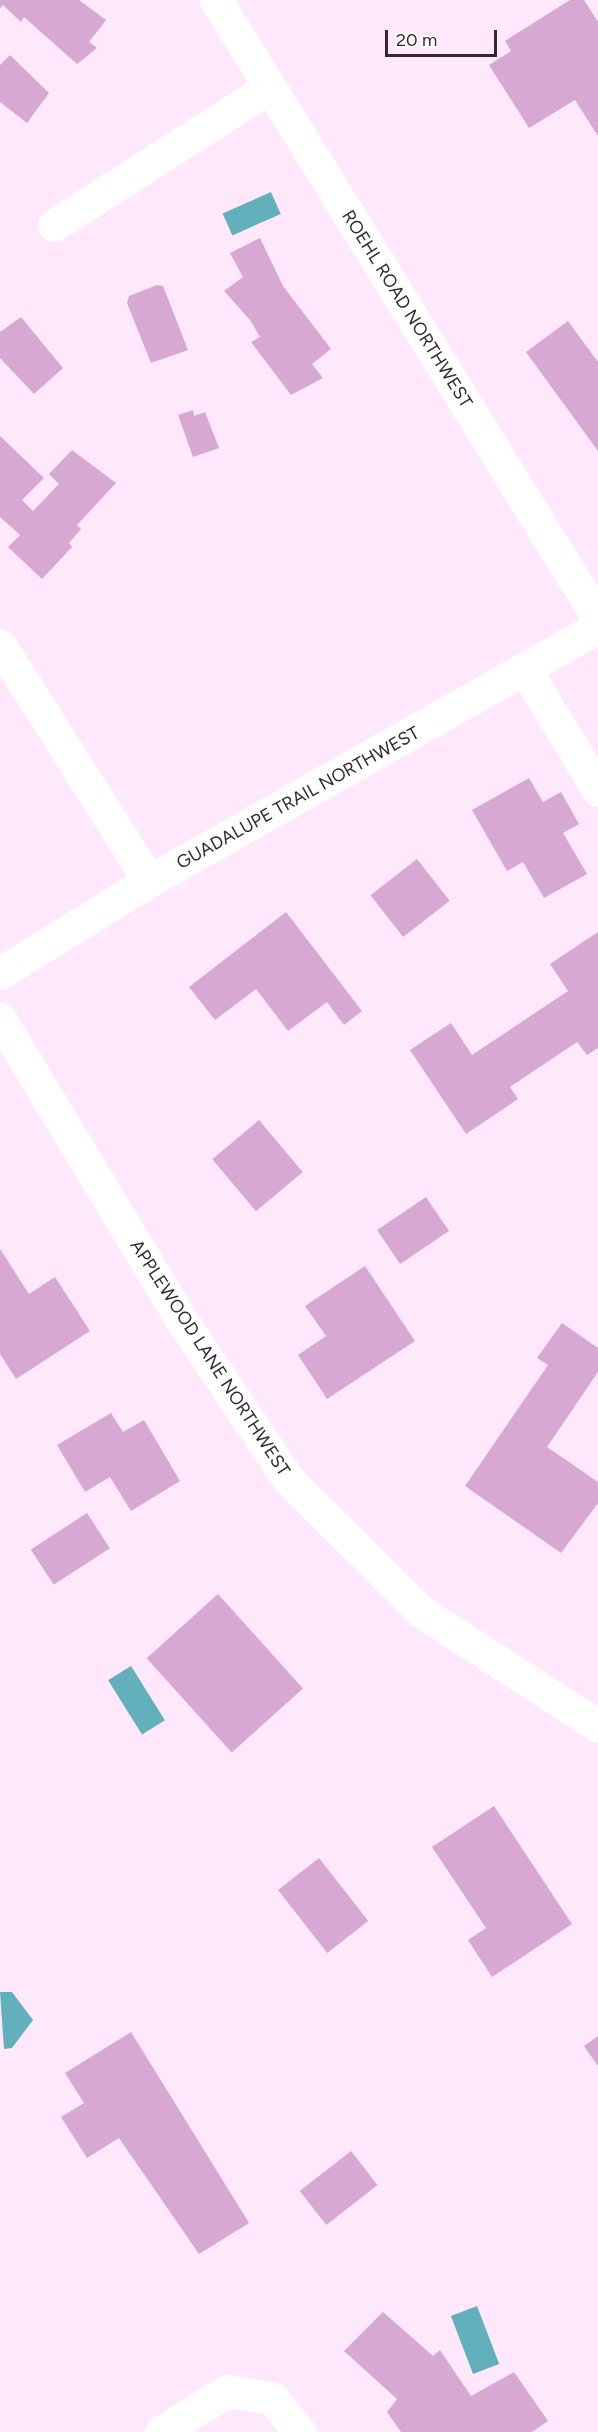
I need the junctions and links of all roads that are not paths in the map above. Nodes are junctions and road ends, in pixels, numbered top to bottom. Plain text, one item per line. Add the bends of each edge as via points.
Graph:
1 (216, 0) edge
2 (270, 87) junction
3 (54, 225) dead end
4 (598, 618) edge
5 (598, 627) edge
6 (0, 645) edge
7 (526, 671) junction
8 (598, 790) edge
9 (149, 881) junction
10 (0, 973) edge
11 (0, 1019) edge
12 (598, 1726) edge
13 (161, 2432) edge
14 (300, 2432) edge

1 - 2 street, ROEHL ROAD NORTHWEST
2 - 3 street
2 - 4 street, ROEHL ROAD NORTHWEST
5 - 7 street, GUADALUPE TRAIL NORTHWEST
6 - 9 street
7 - 8 street
7 - 9 street, GUADALUPE TRAIL NORTHWEST
9 - 10 street, GUADALUPE TRAIL NORTHWEST
11 - 12 street, APPLEWOOD LANE NORTHWEST via 183,1322 288,1479 422,1612
13 - 14 street via 227,2391 272,2398

